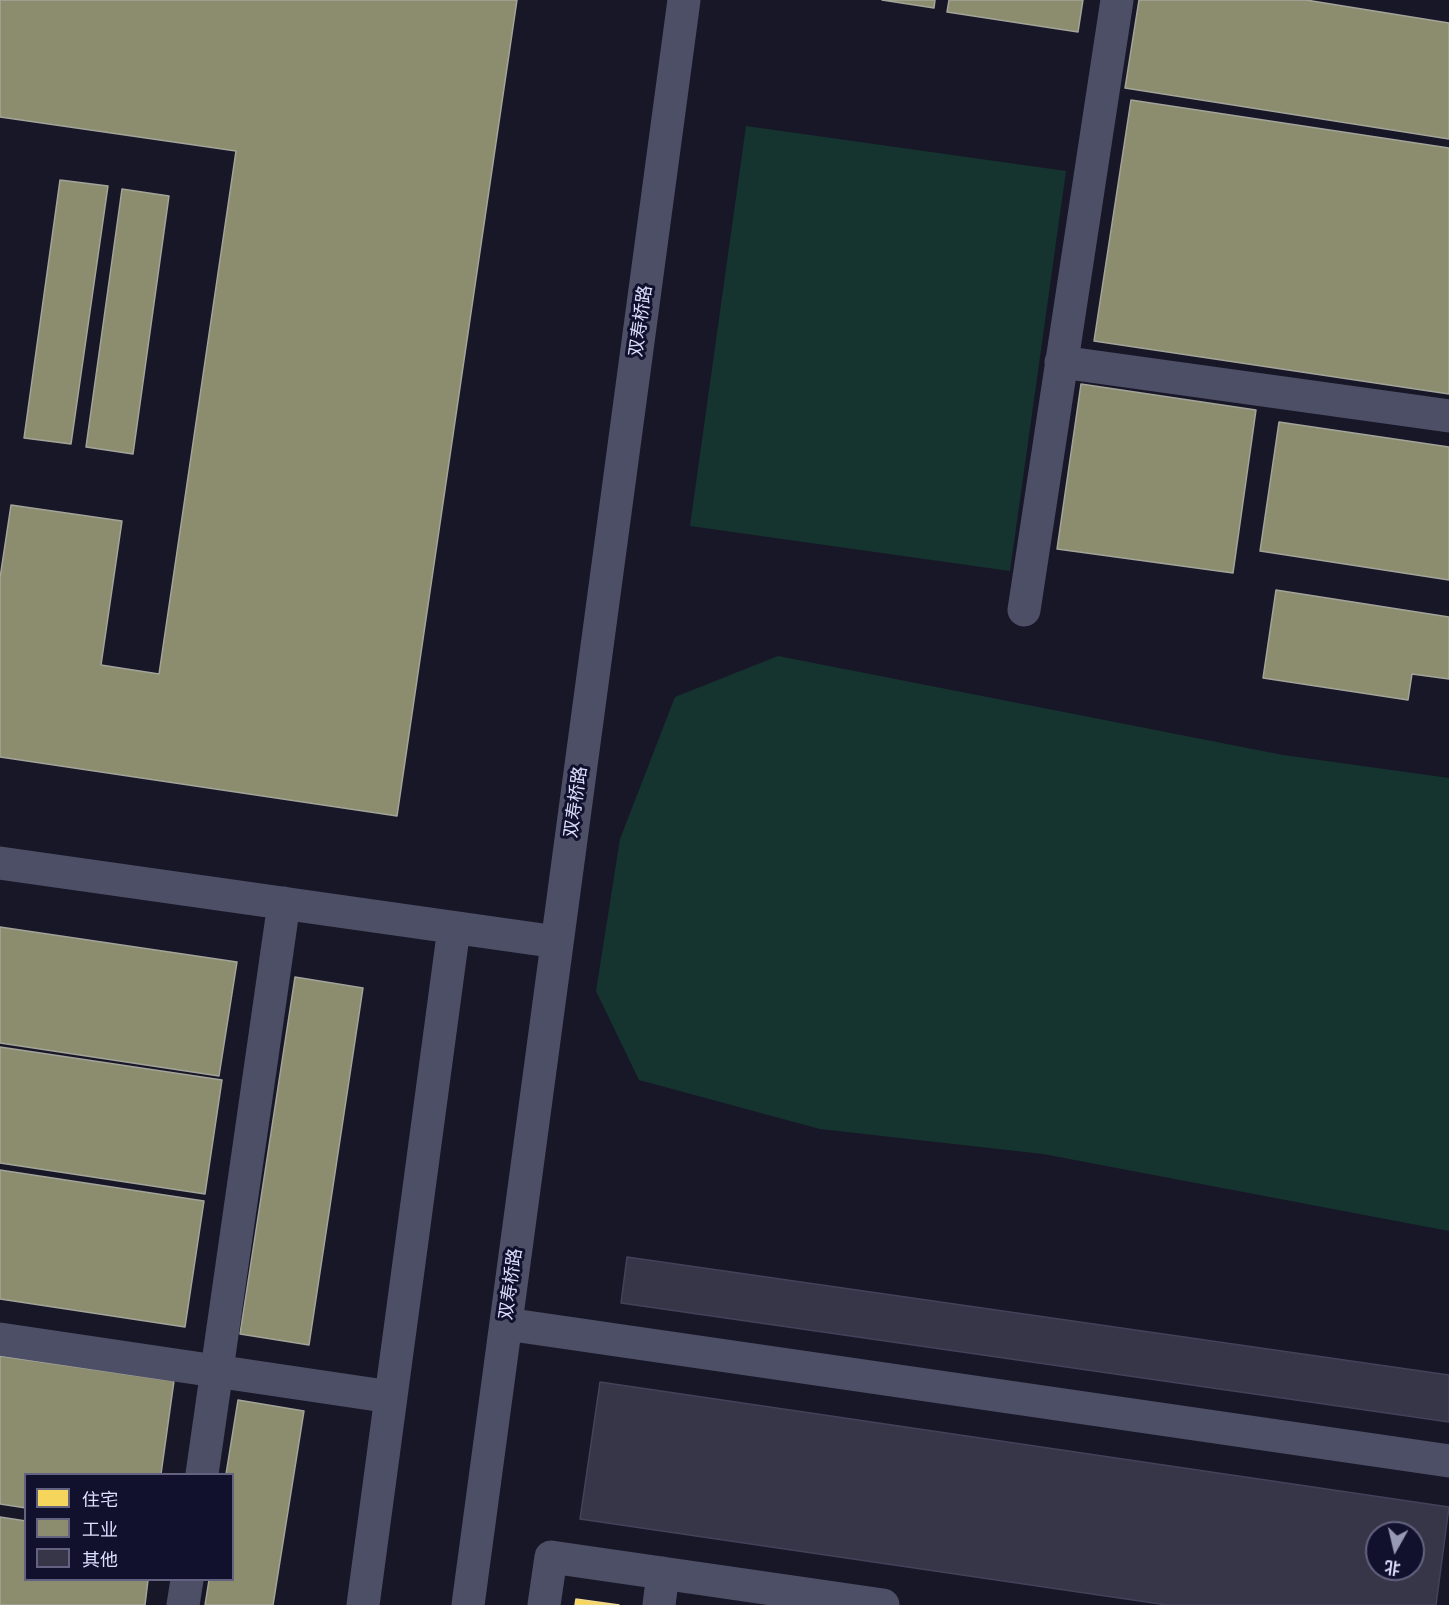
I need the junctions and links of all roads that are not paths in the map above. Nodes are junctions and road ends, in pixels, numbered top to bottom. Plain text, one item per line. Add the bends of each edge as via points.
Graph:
1 (684, 0) edge
2 (1117, 0) edge
3 (1061, 362) junction
4 (1449, 416) edge
5 (1024, 610) dead end
6 (0, 863) edge
7 (284, 903) junction
8 (454, 928) junction
9 (557, 942) junction
10 (506, 1324) junction
11 (0, 1339) edge
12 (217, 1371) junction
13 (391, 1397) junction
14 (1449, 1461) edge
15 (202, 1473) edge
16 (663, 1573) junction
17 (187, 1581) edge
18 (183, 1605) edge
19 (363, 1605) edge
20 (468, 1605) edge
21 (544, 1605) edge
22 (659, 1605) edge
23 (884, 1605) edge

1 - 9 street, 双寿桥路
2 - 3 street
3 - 4 street
3 - 5 street
6 - 7 street
7 - 8 street
7 - 12 street
8 - 9 street
8 - 13 street
9 - 10 street, 双寿桥路
10 - 14 street
10 - 20 street, 双寿桥路
11 - 12 street
12 - 13 street
12 - 15 street
13 - 19 street
16 - 21 street via 551,1557
16 - 22 street
16 - 23 street
17 - 18 street

